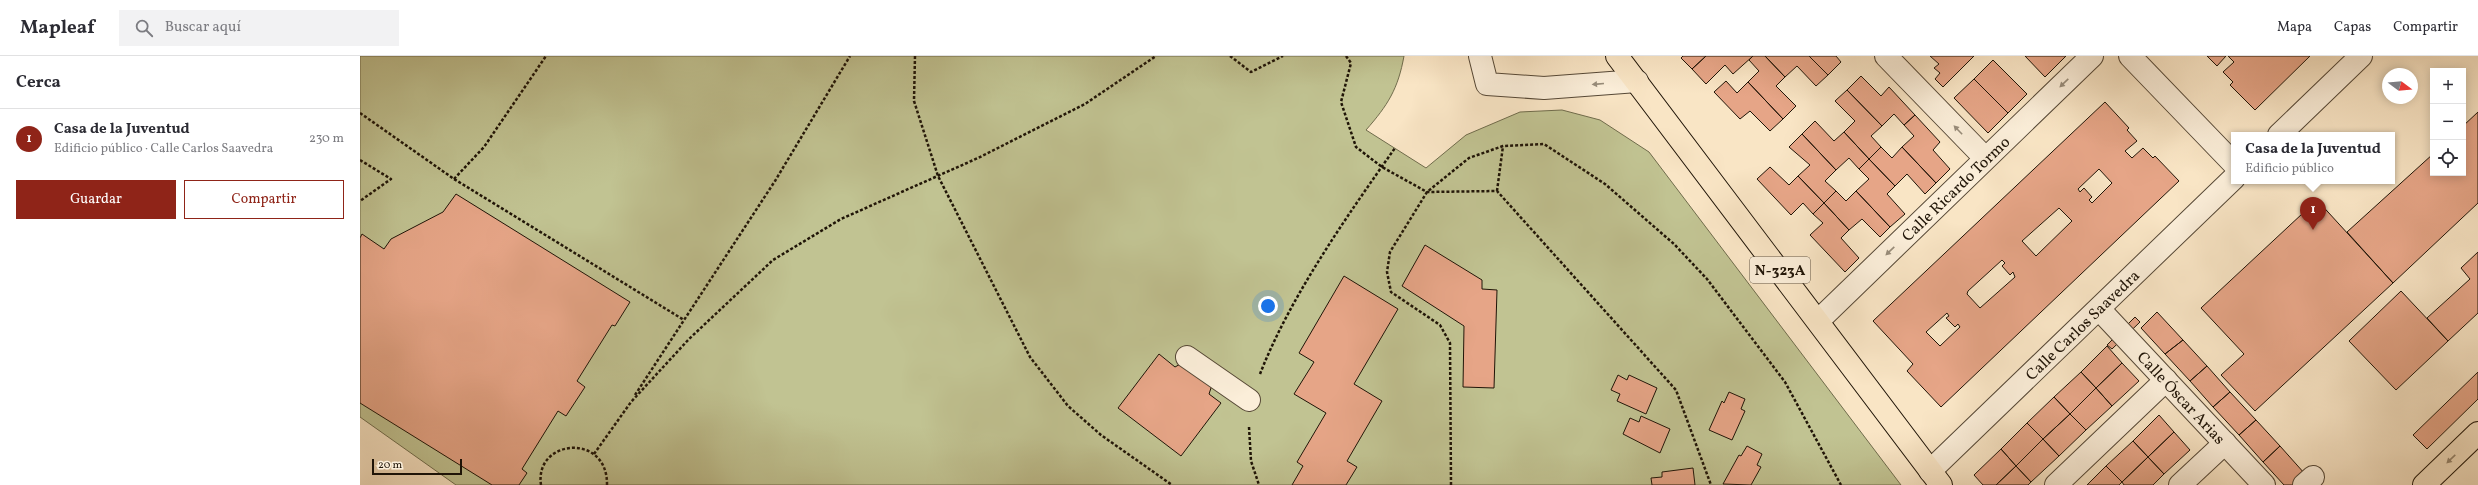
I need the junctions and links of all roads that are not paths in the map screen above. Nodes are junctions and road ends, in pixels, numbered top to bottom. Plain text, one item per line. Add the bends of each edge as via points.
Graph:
1 (1480, 56) edge
2 (1617, 56) edge
3 (1886, 56) edge
4 (2092, 56) edge
5 (2130, 56) edge
6 (2361, 56) edge
7 (1637, 80) junction
8 (2282, 132) edge
9 (1985, 158) junction
10 (2231, 161) edge
11 (2231, 181) edge
12 (2099, 309) junction
13 (1818, 321) junction
14 (1187, 356) dead end
15 (2166, 380) junction
16 (1249, 400) road end
17 (2478, 433) edge
18 (2225, 443) junction
19 (1936, 478) edge
20 (2056, 485) edge
21 (2180, 485) edge
22 (2264, 485) edge
23 (2424, 485) edge

7 -> 1 street via 1544,88 1487,84
2 - 7 main road, N-323A
9 -> 3 street
4 -> 9 street, Calle Ricardo Tormo
5 - 10 street
6 - 8 street
7 - 13 main road, N-323A
9 -> 13 street, Calle Ricardo Tormo
11 - 12 street, Calle Carlos Saavedra
12 - 15 street, Calle Óscar Arias
12 - 19 street, Calle Carlos Saavedra
13 - 19 main road, N-323A
14 - 16 street
15 - 18 street, Calle Óscar Arias
15 - 20 street
17 -> 23 main road
18 - 21 street
18 - 22 street, Calle Óscar Arias

